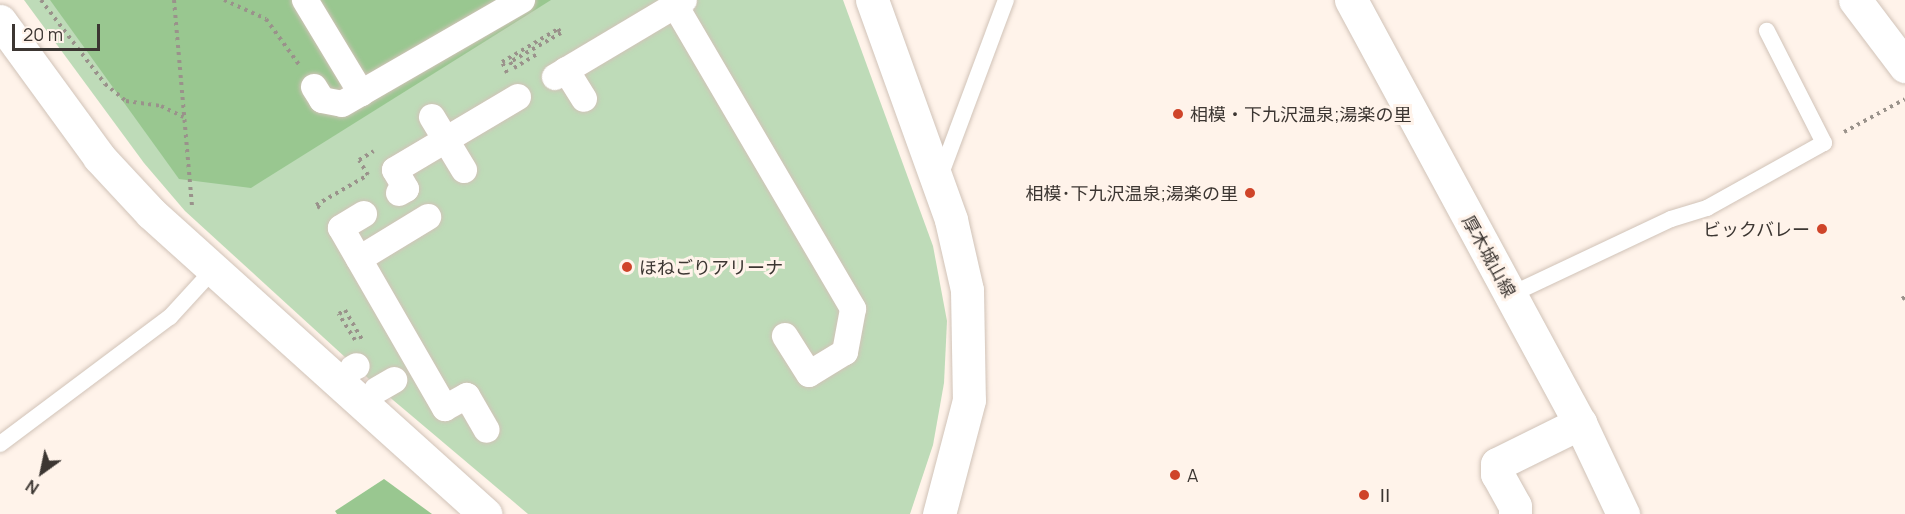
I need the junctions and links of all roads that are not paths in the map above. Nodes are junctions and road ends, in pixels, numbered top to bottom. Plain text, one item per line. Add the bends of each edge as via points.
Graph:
1 (305, 0) edge
2 (522, 0) edge
3 (872, 0) edge
4 (1006, 0) edge
5 (1351, 0) edge
6 (1856, 0) edge
7 (677, 2) edge
8 (0, 21) edge
9 (1767, 31) dead end
10 (1905, 66) edge
11 (307, 77) road end
12 (361, 93) junction
13 (518, 97) dead end
14 (584, 99) dead end
15 (432, 117) dead end
16 (446, 140) junction
17 (464, 170) dead end
18 (937, 183) junction
19 (399, 193) dead end
20 (364, 214) dead end
21 (428, 217) dead end
22 (359, 259) junction
23 (213, 270) junction
24 (1510, 295) junction
25 (785, 336) dead end
26 (1580, 423) junction
27 (487, 430) dead end
28 (0, 444) edge
29 (486, 514) edge
30 (939, 514) edge
31 (1515, 514) edge
32 (1623, 514) edge

1 - 12 street
2 - 12 street via 396,64
3 - 18 street
4 - 18 lane
5 - 24 street, 厚木城山線
6 - 10 street
7 - 14 street via 566,70
7 - 25 street via 853,309 845,352 809,374
8 - 23 street via 99,157 151,213
9 - 24 lane via 1824,143 1707,208 1671,219
11 - 12 street via 322,100 342,104
13 - 16 street
15 - 16 street
16 - 17 street
16 - 19 street via 395,170 406,189
18 - 30 street via 960,254 971,359 963,433
20 - 22 street via 341,228
21 - 22 street
22 - 27 street via 400,377 445,408 467,396
23 - 28 lane via 170,317
23 - 29 street
24 - 26 street, 厚木城山線
26 - 31 street via 1497,464
26 - 32 street, 厚木城山線

